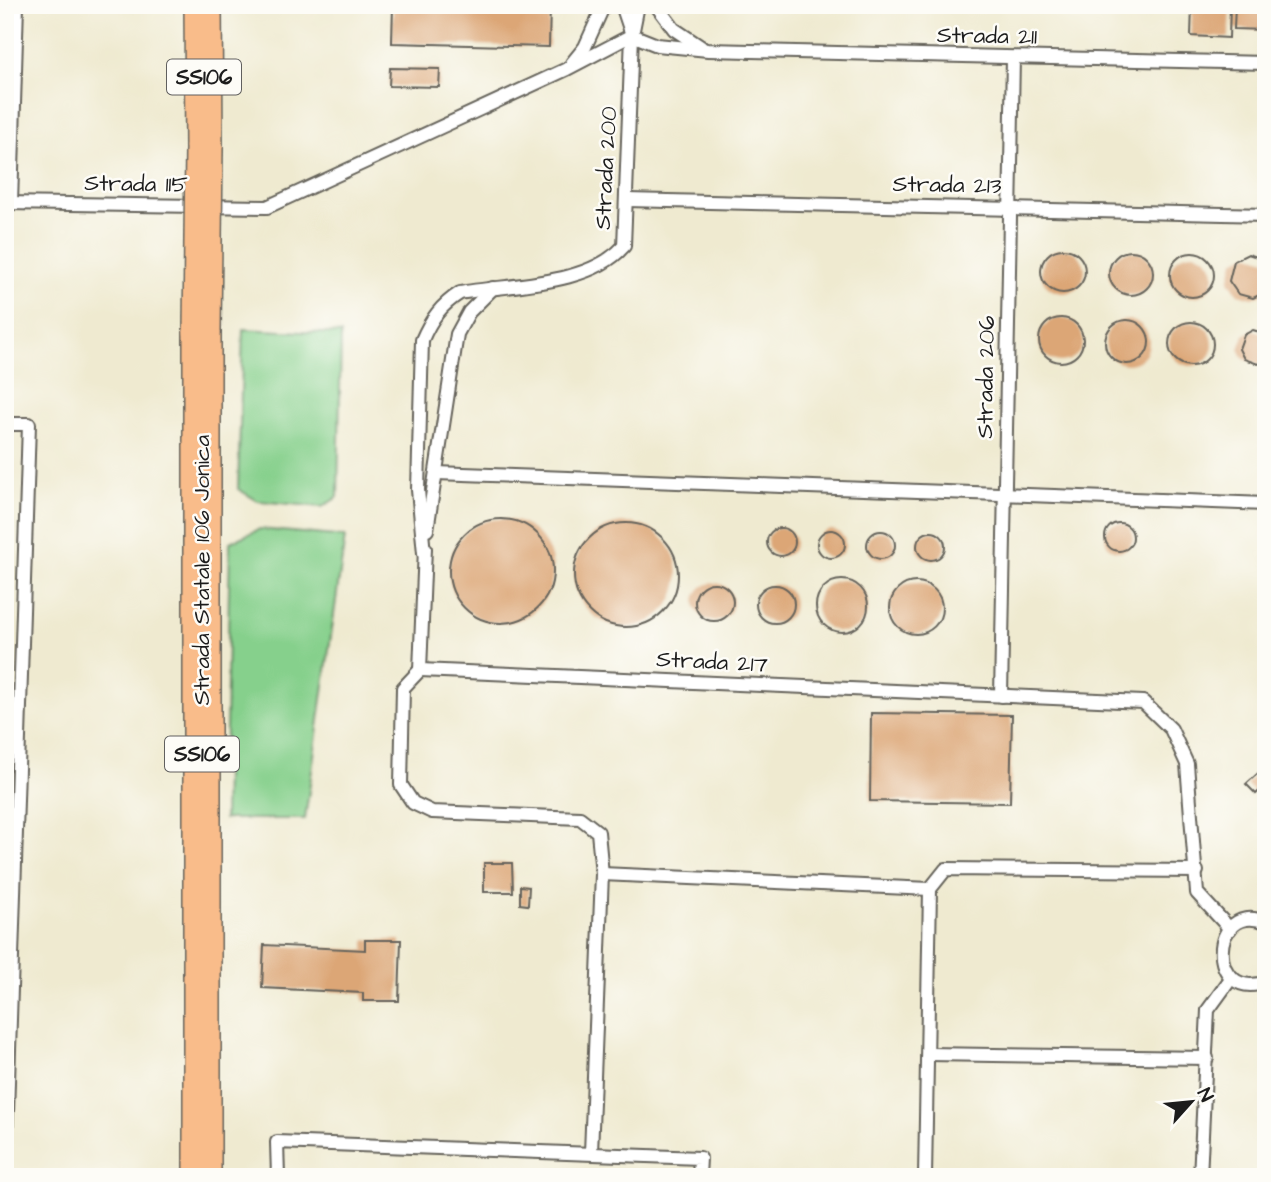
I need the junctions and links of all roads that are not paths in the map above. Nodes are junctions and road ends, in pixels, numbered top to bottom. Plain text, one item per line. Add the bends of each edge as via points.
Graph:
1 (17, 5) edge
2 (203, 5) edge
3 (604, 5) edge
4 (622, 5) edge
5 (638, 5) edge
6 (656, 5) edge
7 (632, 35) junction
8 (708, 50) junction
9 (1013, 58) junction
10 (1266, 63) edge
11 (567, 69) junction
12 (627, 200) junction
13 (8, 203) edge
14 (1010, 207) junction
15 (1266, 215) edge
16 (493, 288) junction
17 (5, 424) edge
18 (436, 473) junction
19 (1004, 495) junction
20 (1266, 504) edge
21 (424, 553) junction
22 (421, 670) junction
23 (1001, 696) junction
24 (1197, 871) junction
25 (602, 874) junction
26 (930, 888) junction
27 (1266, 922) edge
28 (1230, 929) junction
29 (1232, 977) junction
30 (1265, 984) edge
31 (928, 1054) junction
32 (1207, 1058) junction
33 (591, 1153) junction
34 (5, 1176) edge
35 (202, 1177) edge
36 (278, 1177) edge
37 (699, 1177) edge
38 (925, 1177) edge
39 (1200, 1177) edge

1 - 13 lane
2 - 35 main road, Strada Statale 106 Jonica / SS106, bridge
3 - 11 lane via 585,47
4 - 7 lane
5 - 7 lane
6 - 8 lane via 674,29
7 - 8 lane, Strada 211 via 657,45
7 - 11 lane
7 - 12 lane, Strada 200
8 - 9 lane, Strada 211
9 - 10 lane, Strada 211
9 - 14 lane, Strada 206
11 - 13 lane, Strada 115 via 267,207
12 - 14 lane, Strada 213
12 - 16 lane, Strada 200 via 624,246 613,258 572,275
14 - 15 lane, Strada 213
14 - 19 lane, Strada 206
16 - 18 lane, Strada 200 via 468,312 457,334
16 - 21 lane, Strada 200 via 460,293 447,301 430,320 422,340 418,478
17 - 34 lane via 29,424
18 - 19 lane
18 - 21 lane, Strada 200
19 - 20 lane
19 - 23 lane, Strada 206
21 - 22 lane, Strada 200
22 - 23 lane, Strada 217
22 - 25 lane via 403,688 401,785 413,803 432,812 580,818 598,832
23 - 24 lane, Strada 217 via 1143,702 1171,729 1187,764
24 - 26 lane via 946,869
24 - 28 lane, Strada 217 via 1197,893
25 - 26 lane
25 - 33 lane
26 - 31 lane
27 - 28 lane via 1249,920
28 - 29 lane via 1220,959
29 - 30 lane via 1252,985
29 - 32 lane via 1208,1010
31 - 32 lane
31 - 38 lane
32 - 39 lane
33 - 36 lane via 277,1142
33 - 37 lane via 700,1158

